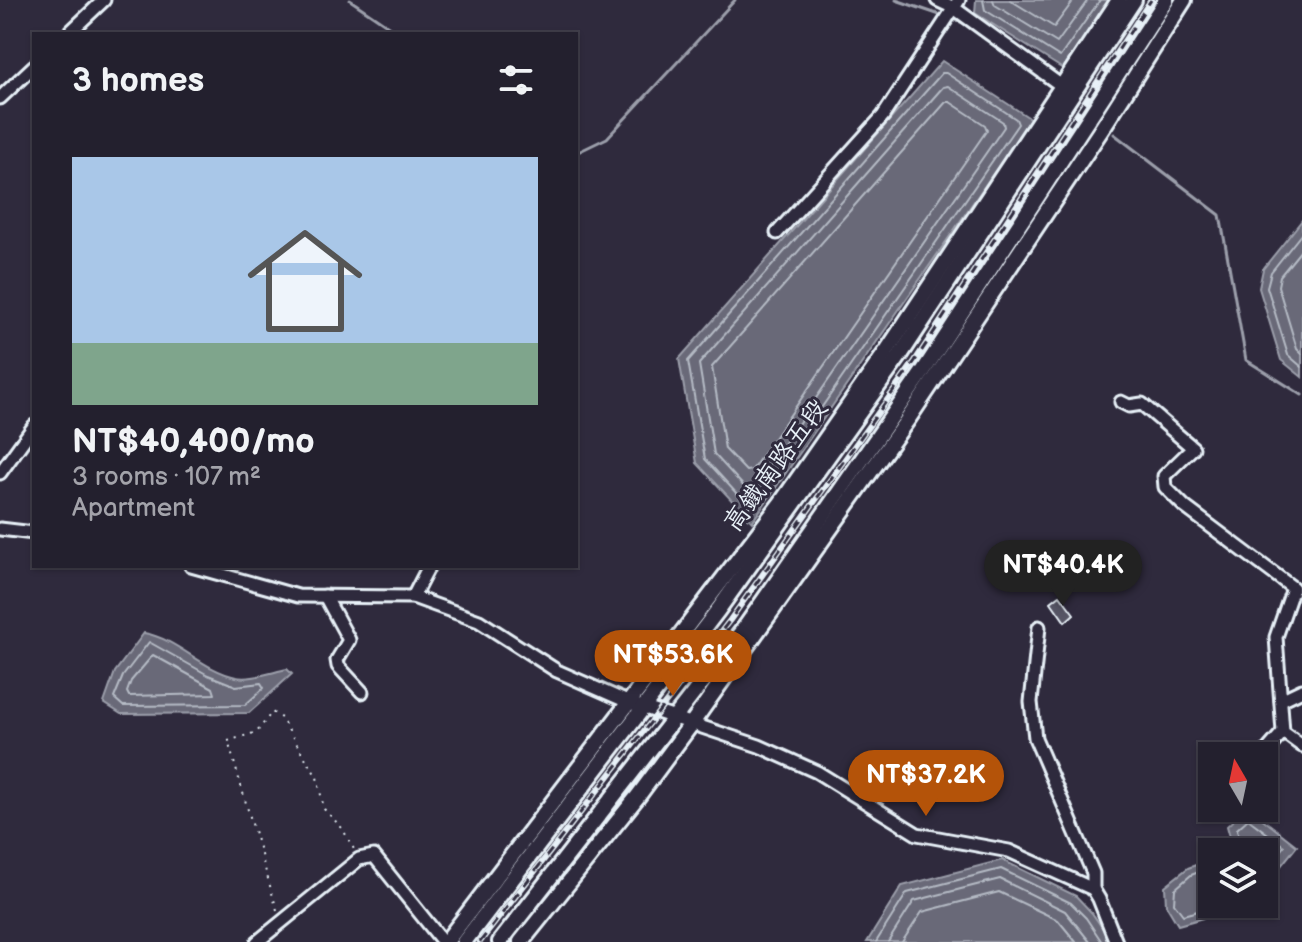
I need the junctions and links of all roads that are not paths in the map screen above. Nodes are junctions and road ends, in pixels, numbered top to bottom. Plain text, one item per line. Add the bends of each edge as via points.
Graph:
1 (104, 0) edge
2 (937, 0) edge
3 (1119, 0) edge
4 (1134, 0) edge
5 (1166, 0) edge
6 (1184, 0) edge
7 (952, 11) edge
8 (70, 32) edge
9 (32, 68) edge
10 (1063, 87) junction
11 (0, 98) edge
12 (999, 183) junction
13 (777, 233) dead end
14 (976, 243) junction
15 (975, 320) junction
16 (922, 373) junction
17 (1121, 402) dead end
18 (32, 429) edge
19 (0, 473) edge
20 (0, 529) edge
21 (32, 533) edge
22 (198, 568) edge
23 (428, 568) edge
24 (325, 596) junction
25 (413, 597) junction
26 (1039, 627) dead end
27 (1302, 690) edge
28 (362, 692) dead end
29 (1281, 700) junction
30 (636, 705) junction
31 (677, 717) junction
32 (692, 723) junction
33 (1283, 732) junction
34 (1274, 742) edge
35 (1302, 746) edge
36 (522, 865) junction
37 (1093, 889) junction
38 (473, 907) junction
39 (257, 942) edge
40 (444, 942) edge
41 (464, 942) edge
42 (500, 942) edge
43 (521, 942) edge
44 (1116, 942) edge

1 - 8 street
2 - 7 street
3 - 10 main road, 高鐵南路五段
4 - 14 main road, 高鐵南路五段
5 - 16 main road
6 - 15 main road
7 - 10 street
7 - 13 street via 883,116
9 - 11 street
10 - 12 main road, 高鐵南路五段
12 - 14 main road
12 - 30 main road, 高鐵南路五段
14 - 30 main road, 高鐵南路五段 via 718,610
15 - 16 main road
15 - 32 main road
16 - 31 main road
17 - 29 street via 1142,404 1193,448 1164,476 1165,487 1293,588 1276,637
18 - 19 street
20 - 21 street
22 - 24 street via 298,596
23 - 25 street
24 - 25 street
24 - 28 street via 349,640 338,666
25 - 30 street via 479,621 557,671
26 - 37 street via 1031,702 1035,738 1093,873
27 - 29 street
29 - 33 street
30 - 31 street
30 - 36 main road, 高鐵南路五段
30 - 38 main road, 高鐵南路五段
31 - 32 street
31 - 42 main road
32 - 37 street via 817,772 917,834 1009,851
32 - 43 main road
33 - 34 street
33 - 35 street
36 - 38 main road
36 - 41 main road, 高鐵南路五段
37 - 44 street
38 - 40 main road, 高鐵南路五段
39 - 40 street via 359,859 374,856

